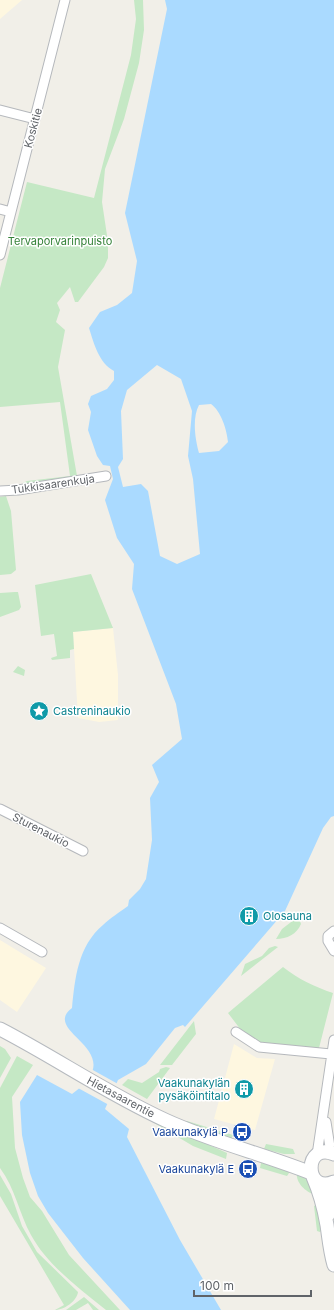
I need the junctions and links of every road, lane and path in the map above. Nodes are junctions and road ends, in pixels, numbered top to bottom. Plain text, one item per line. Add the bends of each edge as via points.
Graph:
1 (65, 0) edge
2 (0, 110) edge
3 (35, 119) junction
4 (0, 208) edge
5 (11, 212) junction
6 (0, 255) edge
7 (106, 476) dead end
8 (0, 491) edge
9 (0, 809) edge
10 (82, 851) dead end
11 (0, 928) edge
12 (334, 931) edge
13 (334, 950) edge
14 (42, 952) dead end
15 (2, 1030) edge
16 (236, 1032) dead end
17 (333, 1047) edge
18 (324, 1115) junction
19 (334, 1154) edge
20 (316, 1156) junction
21 (265, 1157) junction
22 (312, 1175) junction
23 (333, 1182) edge
24 (327, 1226) junction
25 (334, 1265) edge

1 - 3 street, Koskitie
2 - 3 street
3 - 5 street, Koskitie
4 - 5 street
5 - 6 street, Koskitie
7 - 8 street, Tukkisaarenkuja
9 - 10 street, Sturenaukio
11 - 14 street
12 - 13 street via 328,936
15 - 21 street, Hietasaarentie via 164,1120 203,1137
16 - 17 street via 259,1047
17 - 18 street
18 - 19 street via 330,1147
18 - 20 street
19 - 20 street, Hietasaarentie via 325,1152
20 - 21 street, Hietasaarentie via 296,1160
20 - 22 street via 310,1165
21 - 22 street, Hietasaarentie
22 - 23 street, Hietasaarentie via 320,1183
22 - 24 street
23 - 24 street
24 - 25 street

